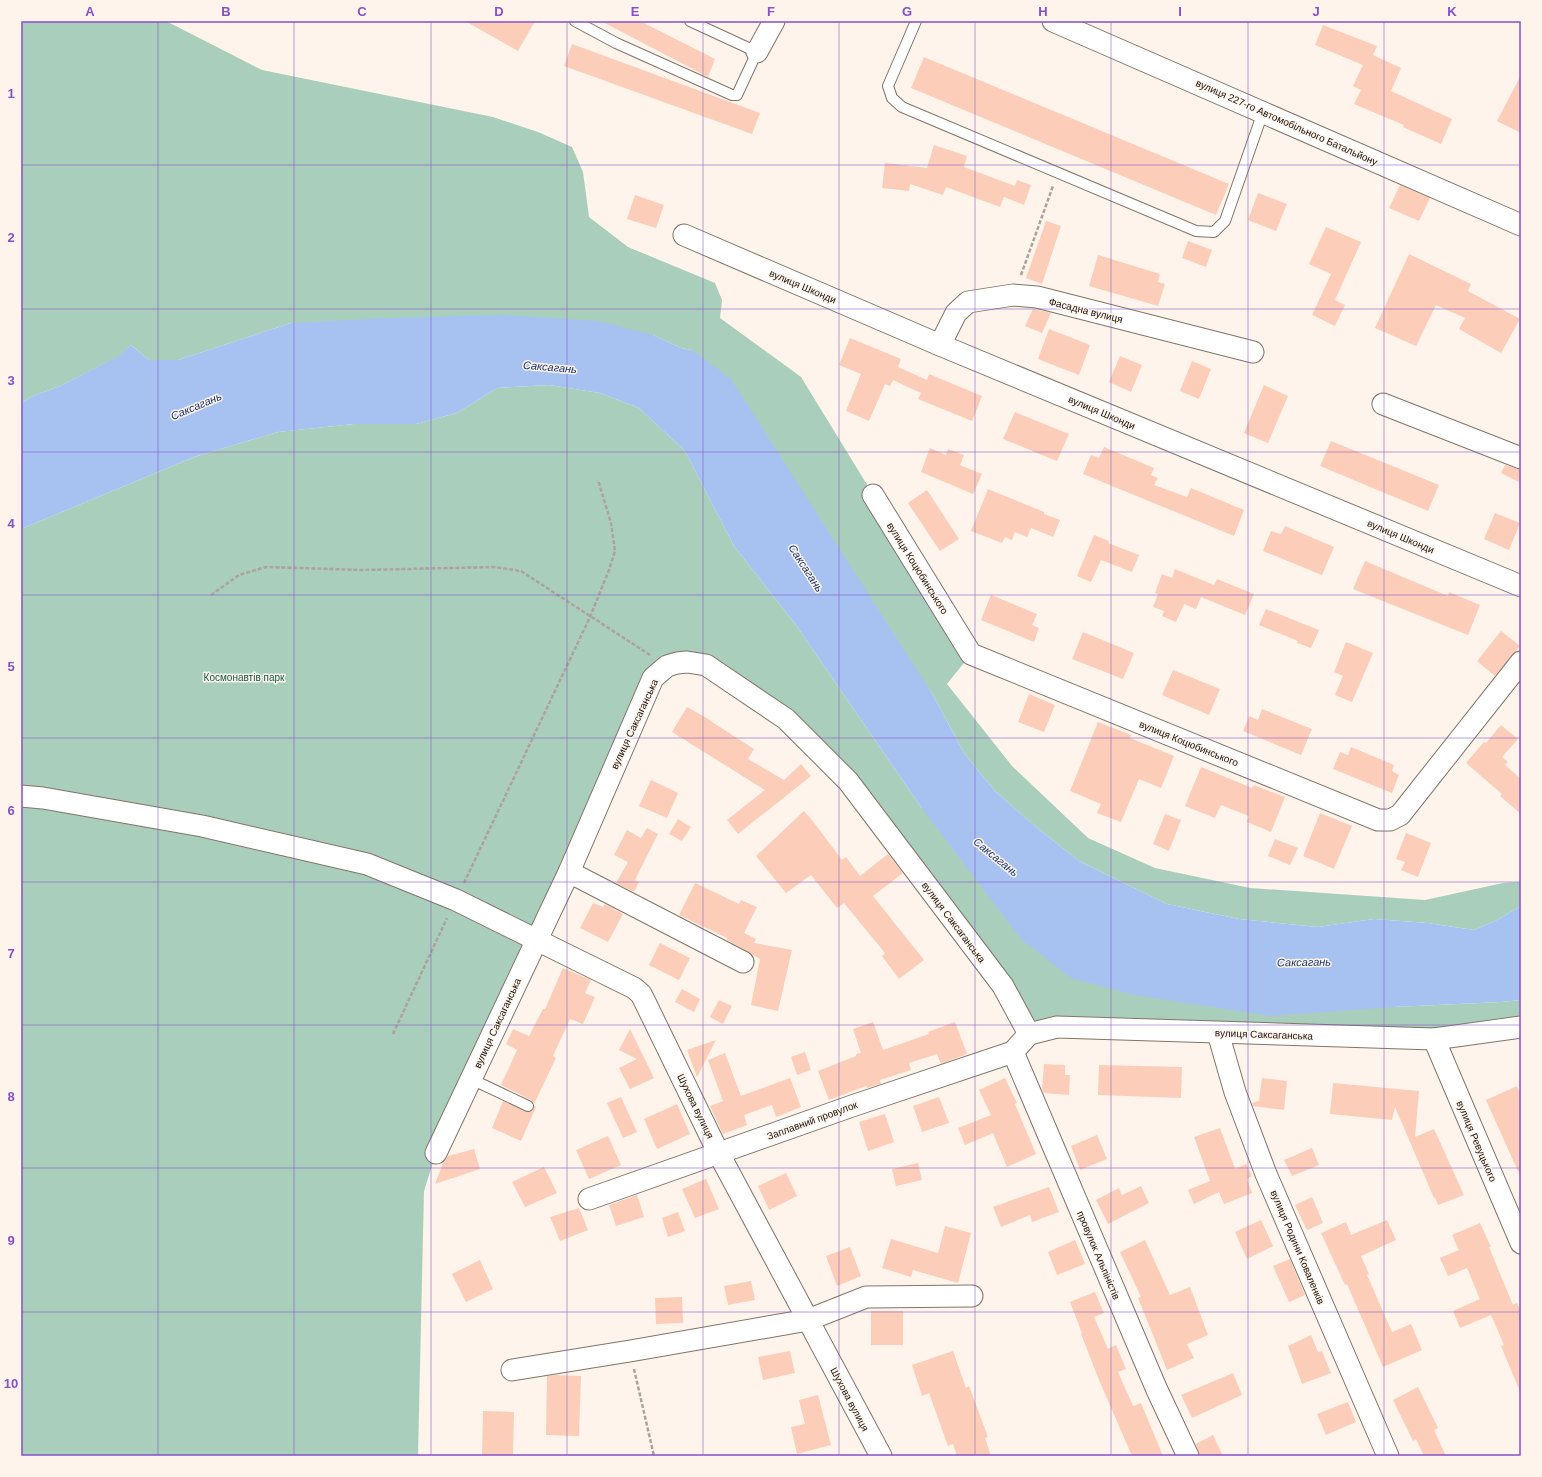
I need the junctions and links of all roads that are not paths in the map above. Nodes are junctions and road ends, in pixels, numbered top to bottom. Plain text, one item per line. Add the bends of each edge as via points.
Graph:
1 (575, 21) edge
2 (690, 21) edge
3 (774, 21) edge
4 (916, 21) edge
5 (1053, 21) edge
6 (757, 52) junction
7 (1263, 112) junction
8 (1521, 225) edge
9 (684, 235) dead end
10 (940, 345) junction
11 (1253, 352) dead end
12 (1383, 404) dead end
13 (1521, 458) edge
14 (872, 495) dead end
15 (1521, 586) edge
16 (1521, 662) edge
17 (21, 796) edge
18 (569, 872) junction
19 (536, 939) junction
20 (743, 962) dead end
21 (1521, 1027) edge
22 (1218, 1033) junction
23 (1029, 1034) junction
24 (1434, 1039) junction
25 (1013, 1052) junction
26 (471, 1079) junction
27 (528, 1106) dead end
28 (436, 1153) dead end
29 (719, 1154) junction
30 (589, 1199) dead end
31 (1521, 1243) edge
32 (972, 1296) dead end
33 (808, 1320) junction
34 (512, 1370) dead end
35 (881, 1456) edge
36 (1188, 1456) edge
37 (1388, 1456) edge

1 - 6 lane via 616,43 732,95 737,95
2 - 6 lane
3 - 6 street
4 - 7 lane via 888,86 892,98 902,107 1196,231 1214,232 1225,221
5 - 7 street, вулиця 227-го Автомобільного Батальйону
7 - 8 street, вулиця 227-го Автомобільного Батальйону
9 - 10 street, вулиця Шконди
10 - 11 street, Фасадна вулиця via 956,313 968,302 1013,295 1037,297
10 - 15 street, вулиця Шконди
12 - 13 street
14 - 16 street, вулиця Коцюбинського via 971,654 1378,820 1390,820 1400,815
17 - 19 street, Шухова вулиця via 202,826 360,862 456,900
18 - 19 street, вулиця Саксаганська
18 - 20 street
18 - 23 street, вулиця Саксаганська via 653,678 667,666 677,663 706,665 786,719 848,781 1004,986
19 - 26 street, вулиця Саксаганська
19 - 29 street, Шухова вулиця via 634,988 641,994
21 - 24 street, вулиця Саксаганська
22 - 23 street, вулиця Саксаганська via 1057,1027
22 - 24 street, вулиця Саксаганська
22 - 37 street, вулиця Родини Коваленків via 1234,1092 1266,1174
23 - 25 street, Заплавний провулок
24 - 31 street, вулиця Ревуцького
25 - 29 street, Заплавний провулок
25 - 36 street, провулок Альпіністів via 1157,1390
26 - 27 lane
26 - 28 street, вулиця Саксаганська
29 - 30 street, Заплавний провулок
29 - 33 street, Шухова вулиця
32 - 33 street via 866,1297
33 - 34 street
33 - 35 street, Шухова вулиця

